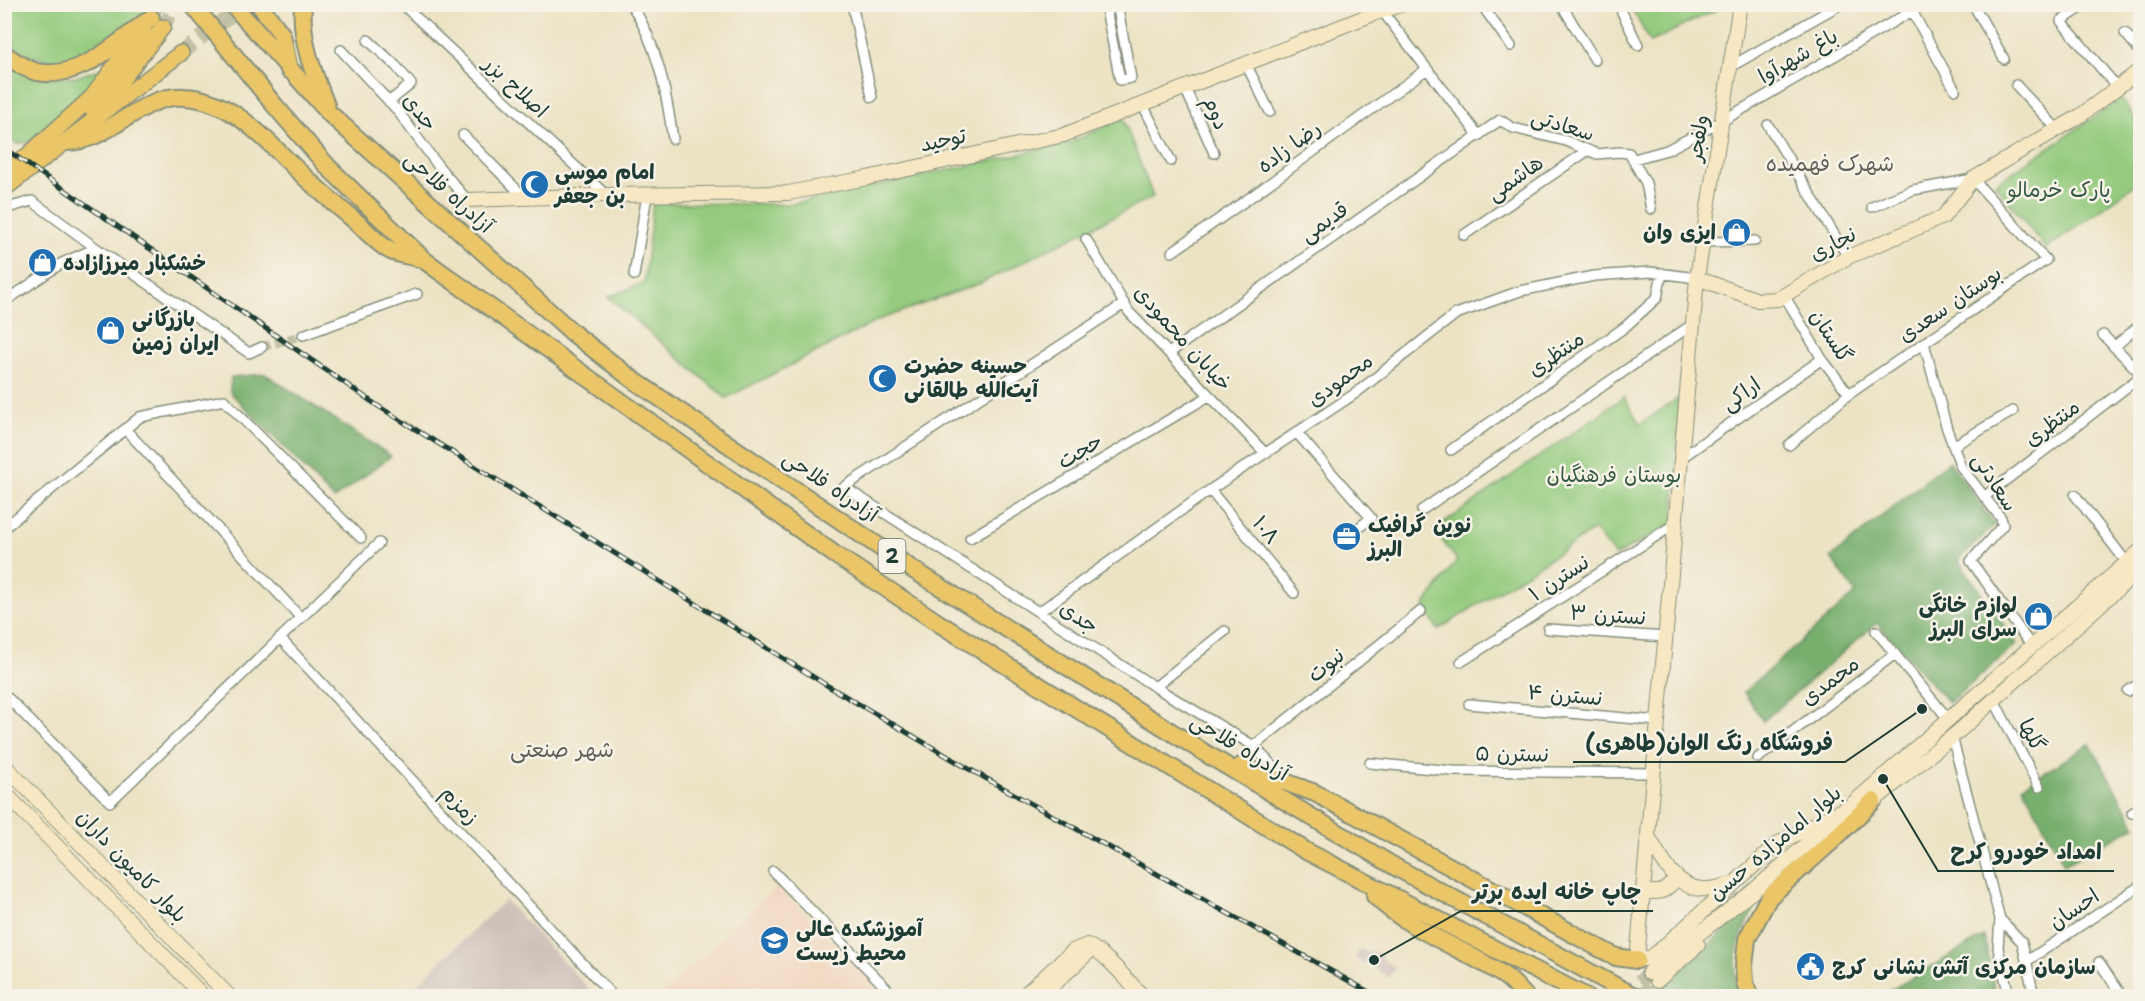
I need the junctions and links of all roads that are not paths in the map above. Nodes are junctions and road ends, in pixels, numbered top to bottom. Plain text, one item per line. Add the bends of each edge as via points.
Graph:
1 (192, 4) edge
2 (232, 4) edge
3 (260, 4) edge
4 (303, 4) edge
5 (402, 4) edge
6 (631, 4) edge
7 (852, 4) edge
8 (1106, 4) edge
9 (1117, 4) edge
10 (1403, 4) edge
11 (1481, 4) edge
12 (1561, 4) edge
13 (1618, 4) edge
14 (1740, 4) edge
15 (1841, 4) edge
16 (1923, 4) edge
17 (1974, 4) edge
18 (2087, 4) edge
19 (1912, 11) junction
20 (1383, 12) junction
21 (157, 22) junction
22 (2125, 33) dead end
23 (368, 40) dead end
24 (1638, 45) dead end
25 (1511, 46) dead end
26 (341, 50) dead end
27 (2140, 51) edge
28 (181, 53) tunnel mouth
29 (4, 54) edge
30 (2004, 59) dead end
31 (1594, 60) dead end
32 (1246, 64) junction
33 (1730, 67) junction
34 (1427, 69) junction
35 (2140, 70) edge
36 (290, 71) junction
37 (411, 84) junction
38 (2016, 85) dead end
39 (2117, 87) junction
40 (1185, 88) junction
41 (1955, 90) dead end
42 (419, 91) dead end
43 (872, 97) dead end
44 (389, 102) junction
45 (1143, 105) junction
46 (1270, 112) dead end
47 (330, 114) junction
48 (1500, 120) joint
49 (1722, 122) junction
50 (1768, 125) dead end
51 (2057, 129) junction
52 (464, 135) dead end
53 (1479, 136) junction
54 (673, 139) dead end
55 (66, 142) junction
56 (1587, 151) junction
57 (1214, 153) dead end
58 (1634, 159) junction
59 (1171, 161) dead end
60 (4, 171) edge
61 (1973, 179) junction
62 (4, 189) edge
63 (606, 195) junction
64 (646, 195) junction
65 (524, 197) junction
66 (467, 200) joint
67 (1872, 207) dead end
68 (1651, 208) dead end
69 (4, 212) edge
70 (1464, 235) dead end
71 (1086, 238) dead end
72 (1755, 241) dead end
73 (1702, 242) junction
74 (96, 248) junction
75 (1172, 252) dead end
76 (1848, 257) junction
77 (424, 260) junction
78 (1662, 273) junction
79 (634, 274) dead end
80 (1697, 278) junction
81 (417, 294) dead end
82 (1784, 295) junction
83 (4, 302) edge
84 (1124, 304) junction
85 (1693, 324) junction
86 (2140, 325) edge
87 (303, 335) tunnel mouth
88 (2103, 336) dead end
89 (1924, 343) junction
90 (2114, 346) junction
91 (262, 347) tunnel mouth
92 (1168, 353) junction
93 (1822, 359) junction
94 (2140, 375) edge
95 (1849, 394) junction
96 (1209, 396) junction
97 (2013, 411) dead end
98 (125, 429) junction
99 (1296, 432) junction
100 (1789, 445) dead end
101 (1953, 446) junction
102 (1451, 450) dead end
103 (1265, 453) junction
104 (1681, 458) junction
105 (1210, 490) junction
106 (2075, 495) dead end
107 (1984, 497) junction
108 (1422, 510) dead end
109 (1676, 524) junction
110 (4, 528) edge
111 (1352, 532) dead end
112 (361, 538) dead end
113 (970, 538) dead end
114 (379, 543) dead end
115 (2140, 551) edge
116 (2127, 563) junction
117 (2136, 573) edge
118 (2140, 591) edge
119 (1294, 593) dead end
120 (1421, 611) dead end
121 (1039, 612) junction
122 (301, 618) junction
123 (1548, 629) dead end
124 (1225, 631) dead end
125 (1876, 631) dead end
126 (1666, 637) junction
127 (280, 638) junction
128 (2032, 647) junction
129 (1895, 654) junction
130 (1461, 662) dead end
131 (2140, 683) edge
132 (1155, 687) junction
133 (2128, 691) dead end
134 (4, 694) edge
135 (1994, 700) junction
136 (1469, 704) dead end
137 (1949, 720) junction
138 (1658, 721) junction
139 (1952, 737) junction
140 (1254, 746) junction
141 (1205, 753) junction
142 (1758, 758) dead end
143 (1370, 763) dead end
144 (4, 765) edge
145 (1654, 773) junction
146 (1288, 783) junction
147 (2038, 787) dead end
148 (4, 792) edge
149 (1873, 801) junction
150 (1855, 803) junction
151 (2140, 808) edge
152 (2132, 813) dead end
153 (1648, 836) junction
154 (773, 871) dead end
155 (1677, 878) junction
156 (1358, 879) junction
157 (1732, 884) junction
158 (2140, 886) edge
159 (1644, 891) junction
160 (2000, 919) junction
161 (1093, 948) junction
162 (2027, 962) junction
163 (2098, 962) dead end
164 (1648, 971) junction
165 (204, 996) edge
166 (229, 996) edge
167 (613, 996) edge
168 (894, 996) edge
169 (1023, 996) edge
170 (1041, 996) edge
171 (1143, 996) edge
172 (1526, 996) edge
173 (1585, 996) edge
174 (1634, 996) edge
175 (1749, 996) edge
176 (2009, 996) edge
177 (2034, 996) edge
178 (2122, 996) edge

1 - 77 highway, 2 via 328,167
2 - 36 highway, آزادراه فلاحی / 2
3 - 36 highway via 282,35
4 - 47 highway via 306,47
5 - 63 street, اصلاح بزر
6 - 54 street via 657,57
7 - 43 street
8 - 9 street via 1120,80 1131,78
10 - 20 street, توحید
11 - 25 street
12 - 31 street
13 - 24 street
14 - 33 street, ولفجر
15 - 33 street
16 - 19 street, باغ شهرآوا
17 - 30 street
18 - 39 street via 2061,21
19 - 41 street
19 - 49 street, باغ شهرآوا
20 - 32 street, توحید
20 - 34 street
21 - 29 highway via 85,65 63,72 38,72
21 - 55 main road via 114,90
21 - 60 main road via 92,97 27,156
22 - 27 street
23 - 37 street
26 - 44 street, جدی
28 - 55 main road
32 - 40 street, توحید
32 - 46 street
33 - 49 street, ولفجر
34 - 53 street
34 - 75 street, رضا زاده
35 - 39 street, نجاری
36 - 47 highway, آزادراه فلاحی / 2
37 - 42 street
37 - 44 street
38 - 51 street
39 - 51 street, نجاری
40 - 45 street, توحید
40 - 57 street, دوم
44 - 66 street, جدی
45 - 59 street
45 - 64 street, توحید via 1064,135 811,189 788,193
47 - 141 highway, آزادراه فلاحی / 2 via 573,333 632,379 912,569
48 - 53 street, قدیمی
48 - 56 street, سعادتی via 1513,128 1566,141
49 - 58 street, باغ شهرآوا via 1667,150
49 - 73 street, ولفجر
50 - 76 street
51 - 61 street, نجاری
52 - 65 street
53 - 92 street, قدیمی
55 - 62 main road
55 - 77 highway via 95,135 161,99 183,96 206,100 244,121 390,250
56 - 58 street, سعادتی via 1629,153
56 - 70 street, هاشمی
58 - 68 street via 1646,183
61 - 67 street, نجاری via 1913,190
61 - 76 street, نجاری via 1943,217
61 - 89 street, بوستان سعدی via 2046,260
63 - 64 street, توحید
63 - 65 street, توحید
64 - 79 street
65 - 66 street, توحید
69 - 74 street via 32,201
71 - 84 street, خیابان محمودی
72 - 73 street
73 - 80 street, ولفجر
74 - 83 street via 62,263
74 - 91 street via 249,353
76 - 82 street, نجاری
77 - 156 highway, 2 via 834,554 940,624 1306,851
78 - 80 street, محمودی
78 - 99 street, محمودی via 1553,282 1456,314 1356,393
78 - 102 street, منتظری via 1657,298 1625,327
80 - 82 street, نجاری via 1758,300
80 - 85 street, ولفجر
81 - 87 street
82 - 93 street, گلستان
84 - 92 street, خیابان محمودی
84 - 121 street, جدی via 844,487
85 - 104 street, ولفجر
85 - 108 street
86 - 90 street
88 - 90 street, منتظری
89 - 95 street, بوستان سعدی
89 - 101 street, سعادتی
90 - 94 street, منتظری
92 - 96 street, خیابان محمودی
93 - 95 street, گلستان
93 - 104 street, اراکی
94 - 107 street, منتظری
95 - 100 street, بوستان سعدی
96 - 103 street, خیابان محمودی
96 - 113 street, حجت
97 - 101 street
98 - 110 street
98 - 112 street via 140,417 224,400
98 - 122 street
99 - 103 street, محمودی
99 - 111 street via 1371,518
101 - 107 street, سعادتی via 1961,467
103 - 105 street, محمودی
104 - 109 street, ولفجر
105 - 119 street, ۱۰۸
105 - 121 street, محمودی
106 - 116 street
107 - 128 street, سعادتی via 2003,525 1971,561
109 - 126 street, ولفجر
109 - 130 street, نسترن ۱
114 - 122 street
115 - 116 street, بلوار امامزاده حسن
116 - 128 street, بلوار امامزاده حسن
117 - 118 street
117 - 135 street, بلوار امامزاده حسن
120 - 140 street, نبوت
121 - 132 street, جدی
122 - 127 street
123 - 126 street, نسترن ۳
124 - 132 street
125 - 129 street
126 - 138 street, ولفجر
127 - 134 street via 110,802
127 - 167 street, زمزم
128 - 137 street, بلوار امامزاده حسن
129 - 137 street
129 - 142 street, محمدی
131 - 133 street
132 - 140 street, جدی
135 - 139 street, بلوار امامزاده حسن
135 - 147 street, گلها
136 - 138 street, نسترن ۴
137 - 150 street, بلوار امامزاده حسن
138 - 145 street, ولفجر
139 - 149 street, بلوار امامزاده حسن
139 - 160 street
140 - 146 street, جدی
141 - 146 highway
141 - 174 highway, آزادراه فلاحی / 2 via 1397,868
143 - 145 street, نسترن ۵ via 1454,771
144 - 166 street, بلوار کامیون داران
145 - 153 street, ولفجر
146 - 164 highway via 1315,793 1607,953
148 - 165 street, بلوار کامیون داران
149 - 164 street, بلوار امامزاده حسن via 1788,869
149 - 175 highway via 1769,897 1747,939 1744,966
150 - 157 street via 1779,843
150 - 164 street, بلوار امامزاده حسن via 1752,892
151 - 152 street
153 - 155 street via 1662,862
153 - 159 street, ولفجر
154 - 168 street
155 - 157 street via 1706,890
155 - 159 street via 1665,891
156 - 172 highway via 1384,905 1507,978
156 - 173 highway, 2
157 - 164 street via 1650,958
158 - 162 street, احسان
159 - 164 street, ولفجر
160 - 162 street via 2022,942
160 - 176 street via 1998,948
161 - 169 street via 1087,945 1073,951
161 - 170 street
161 - 171 street
162 - 177 street
163 - 178 street

